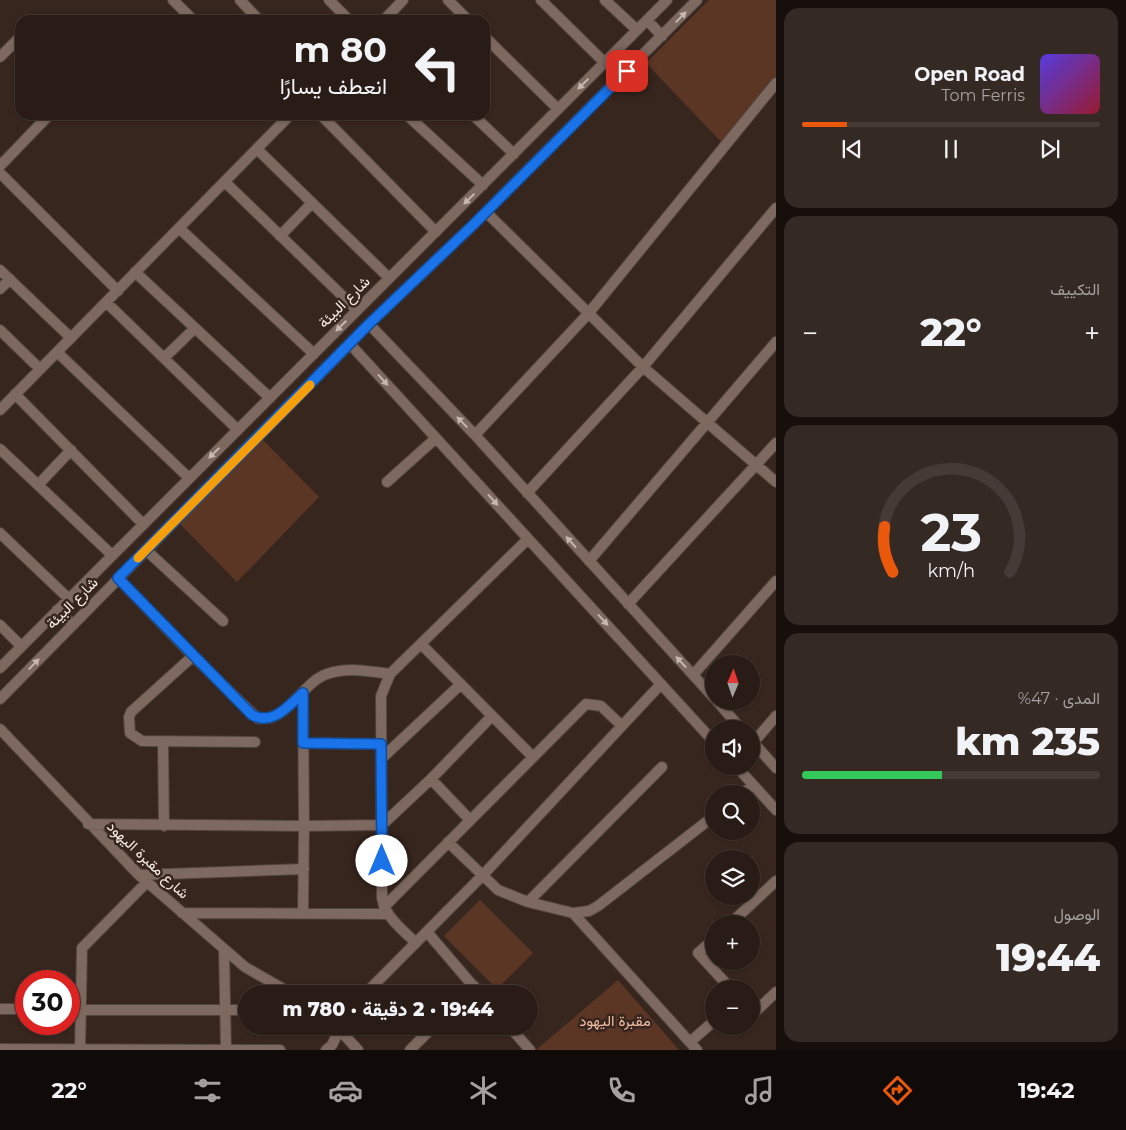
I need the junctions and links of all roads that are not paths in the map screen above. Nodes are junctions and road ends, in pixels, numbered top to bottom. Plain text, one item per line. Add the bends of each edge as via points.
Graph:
1 (173, 0) edge
2 (240, 0) edge
3 (329, 0) edge
4 (403, 0) edge
5 (448, 0) edge
6 (541, 0) edge
7 (605, 0) edge
8 (667, 0) edge
9 (697, 0) edge
10 (188, 15) edge
11 (254, 15) edge
12 (344, 15) edge
13 (389, 15) edge
14 (463, 15) edge
15 (647, 20) junction
16 (637, 30) junction
17 (662, 36) junction
18 (15, 42) edge
19 (490, 42) edge
20 (0, 57) edge
21 (605, 63) junction
22 (776, 83) edge
23 (558, 109) junction
24 (44, 120) edge
25 (284, 120) edge
26 (326, 120) edge
27 (413, 120) edge
28 (478, 120) edge
29 (257, 149) junction
30 (514, 154) junction
31 (0, 166) edge
32 (0, 173) edge
33 (224, 182) junction
34 (483, 185) junction
35 (312, 203) junction
36 (776, 208) edge
37 (486, 212) junction
38 (179, 228) junction
39 (436, 232) junction
40 (280, 236) junction
41 (0, 270) edge
42 (135, 272) junction
43 (389, 278) junction
44 (10, 279) junction
45 (0, 289) edge
46 (118, 291) junction
47 (106, 302) junction
48 (358, 310) junction
49 (588, 314) junction
50 (369, 324) junction
51 (195, 328) junction
52 (0, 330) edge
53 (71, 338) junction
54 (776, 342) edge
55 (350, 344) junction
56 (56, 352) junction
57 (314, 354) junction
58 (164, 358) junction
59 (643, 367) junction
60 (40, 369) junction
61 (15, 394) junction
62 (270, 398) junction
63 (0, 410) edge
64 (708, 423) junction
65 (238, 430) junction
66 (475, 435) junction
67 (436, 438) junction
68 (776, 443) edge
69 (0, 449) edge
70 (71, 450) junction
71 (757, 465) junction
72 (189, 478) junction
73 (386, 482) dead end
74 (776, 482) edge
75 (38, 485) junction
76 (527, 492) junction
77 (143, 524) junction
78 (0, 533) edge
79 (528, 539) junction
80 (146, 550) junction
81 (112, 555) junction
82 (589, 562) junction
83 (118, 578) junction
84 (776, 581) edge
85 (68, 599) junction
86 (628, 604) junction
87 (57, 610) junction
88 (223, 621) dead end
89 (72, 624) junction
90 (0, 625) edge
91 (421, 644) junction
92 (21, 646) junction
93 (193, 656) junction
94 (0, 668) edge
95 (390, 674) junction
96 (693, 675) junction
97 (461, 684) junction
98 (661, 684) junction
99 (705, 688) edge
100 (303, 693) junction
101 (0, 699) edge
102 (724, 710) edge
103 (492, 716) junction
104 (776, 716) edge
105 (733, 720) edge
106 (622, 726) junction
107 (0, 729) edge
108 (705, 732) edge
109 (760, 733) edge
110 (163, 741) junction
111 (255, 742) dead end
112 (303, 743) junction
113 (381, 744) junction
114 (760, 750) edge
115 (533, 757) junction
116 (381, 759) junction
117 (662, 768) dead end
118 (776, 768) edge
119 (744, 775) edge
120 (432, 779) junction
121 (753, 785) edge
122 (760, 793) edge
123 (776, 810) edge
124 (470, 820) junction
125 (705, 823) edge
126 (88, 824) junction
127 (382, 825) junction
128 (164, 826) junction
129 (304, 826) junction
130 (448, 842) junction
131 (304, 869) junction
132 (139, 875) junction
133 (483, 875) junction
134 (776, 881) edge
135 (147, 882) junction
136 (528, 902) junction
137 (386, 910) junction
138 (182, 913) junction
139 (573, 913) junction
140 (303, 914) junction
141 (740, 915) edge
142 (427, 932) junction
143 (416, 943) junction
144 (705, 947) edge
145 (224, 949) junction
146 (705, 961) edge
147 (714, 970) edge
148 (723, 980) edge
149 (277, 985) edge
150 (374, 985) edge
151 (469, 985) edge
152 (776, 992) edge
153 (760, 1007) edge
154 (0, 1009) edge
155 (15, 1009) edge
156 (80, 1010) joint
157 (225, 1010) junction
158 (238, 1010) edge
159 (705, 1029) edge
160 (80, 1035) edge
161 (336, 1035) edge
162 (346, 1035) edge
163 (427, 1035) edge
164 (517, 1035) edge
165 (690, 1042) junction
166 (416, 1048) edge
167 (0, 1049) edge
168 (80, 1049) edge
169 (226, 1049) edge
170 (280, 1050) edge
171 (326, 1050) edge
172 (358, 1050) edge
173 (530, 1050) edge
174 (697, 1050) edge

1 - 10 street
2 - 11 street
3 - 12 street
4 - 13 street
5 - 14 street
6 - 21 street
7 - 16 street
8 - 15 street, شارع البيئة
17 -> 9 street, شارع البيئة
15 - 16 street, شارع البيئة
15 - 17 street
16 - 21 street, شارع البيئة
17 - 37 street, شارع البيئة
18 - 20 street
19 - 23 street
21 -> 23 street, شارع البيئة
22 - 49 street
23 - 30 street, شارع البيئة
24 - 31 street
25 - 29 street
26 - 39 street
27 - 34 street
28 - 30 street
29 - 33 street
29 - 35 street
30 - 34 street, شارع البيئة
32 - 46 street
33 - 38 street
33 - 40 street
34 -> 39 street, شارع البيئة
35 - 40 street
35 - 43 street
36 - 59 street
37 - 49 street
37 - 50 street, شارع البيئة
38 - 42 street
38 - 57 street
39 - 43 street, شارع البيئة
40 - 48 street
41 - 44 street
42 - 46 street
42 - 51 street
43 - 48 street, شارع البيئة
44 - 45 street
44 - 53 street
46 - 47 street
47 - 53 street
47 - 58 street
48 -> 57 street, شارع البيئة
49 - 59 street
49 - 66 street
50 - 55 street, شارع البيئة
66 -> 50 street
51 - 58 street
51 - 62 street
52 - 60 street
53 - 56 street
54 - 64 street
55 -> 67 street
55 - 80 street, شارع البيئة
56 - 60 street
56 - 72 street
57 - 62 street, شارع البيئة
58 - 65 street
59 - 64 street
59 - 76 street
60 - 61 street
61 - 63 street
61 - 70 street
62 - 65 street, شارع البيئة
64 - 71 street
64 - 82 street
65 -> 72 street, شارع البيئة
66 - 76 street
67 - 73 street
67 -> 79 street
68 - 71 street
69 - 75 street
70 - 75 street
70 - 77 street
71 - 74 street
71 - 86 street
72 - 77 street, شارع البيئة
75 - 81 street
82 -> 76 street
77 - 81 street, شارع البيئة
78 - 85 street
79 - 91 street
79 -> 98 street
80 - 83 street, شارع البيئة
80 - 88 street
81 - 85 street, شارع البيئة
82 - 86 street
83 - 89 street, شارع البيئة
83 - 93 street
84 - 96 street
85 - 87 street, شارع البيئة
96 -> 86 street
87 - 89 street
87 - 92 street, شارع البيئة
101 -> 89 street, شارع البيئة
90 - 92 street
91 - 95 street
91 - 97 street
92 - 94 street, شارع البيئة
93 - 100 street via 257,718 275,717
93 - 110 street via 129,716 130,733 134,738
95 - 100 street via 360,669 326,674
95 - 113 street via 381,696
96 - 99 street
97 - 103 street
97 - 116 street
98 - 106 street
98 - 108 street
100 - 112 street
102 - 105 street
103 - 115 street
103 - 120 street
104 - 109 street
106 - 115 street via 601,706 586,704
106 - 133 street
107 - 126 street, شارع مقبرة اليهود
110 - 111 street
110 - 128 street
112 - 113 street
112 - 129 street
113 - 116 street
114 - 118 street
115 - 124 street
116 - 127 street
117 - 136 street
119 - 121 street
120 - 124 street
120 - 127 street
122 - 123 street
124 - 130 street
125 - 139 street via 598,906
126 - 128 street
126 - 132 street, شارع مقبرة اليهود
127 - 129 street
127 - 137 street
128 - 129 street
129 - 131 street
130 - 133 street
130 - 137 street
131 - 132 street
131 - 140 street
132 - 135 street, شارع مقبرة اليهود
133 - 136 street via 498,890
133 - 142 street
134 - 141 street
135 - 138 street, شارع مقبرة اليهود
135 - 156 street via 82,948
136 - 139 street
137 - 140 street
137 - 143 street
138 - 140 street
138 - 145 street, شارع مقبرة اليهود
139 - 165 street
142 - 143 street
142 - 151 street
143 - 150 street
144 - 146 street via 698,953
145 - 149 street, شارع مقبرة اليهود
145 - 157 street
147 - 148 street
152 - 153 street
154 - 155 street
156 - 157 street
157 - 158 street
157 - 169 street
159 - 165 street
160 - 168 street
161 - 171 street
162 - 172 street
163 - 166 street
164 - 173 street
165 - 174 street
167 - 168 street
168 - 169 street
169 - 170 street

